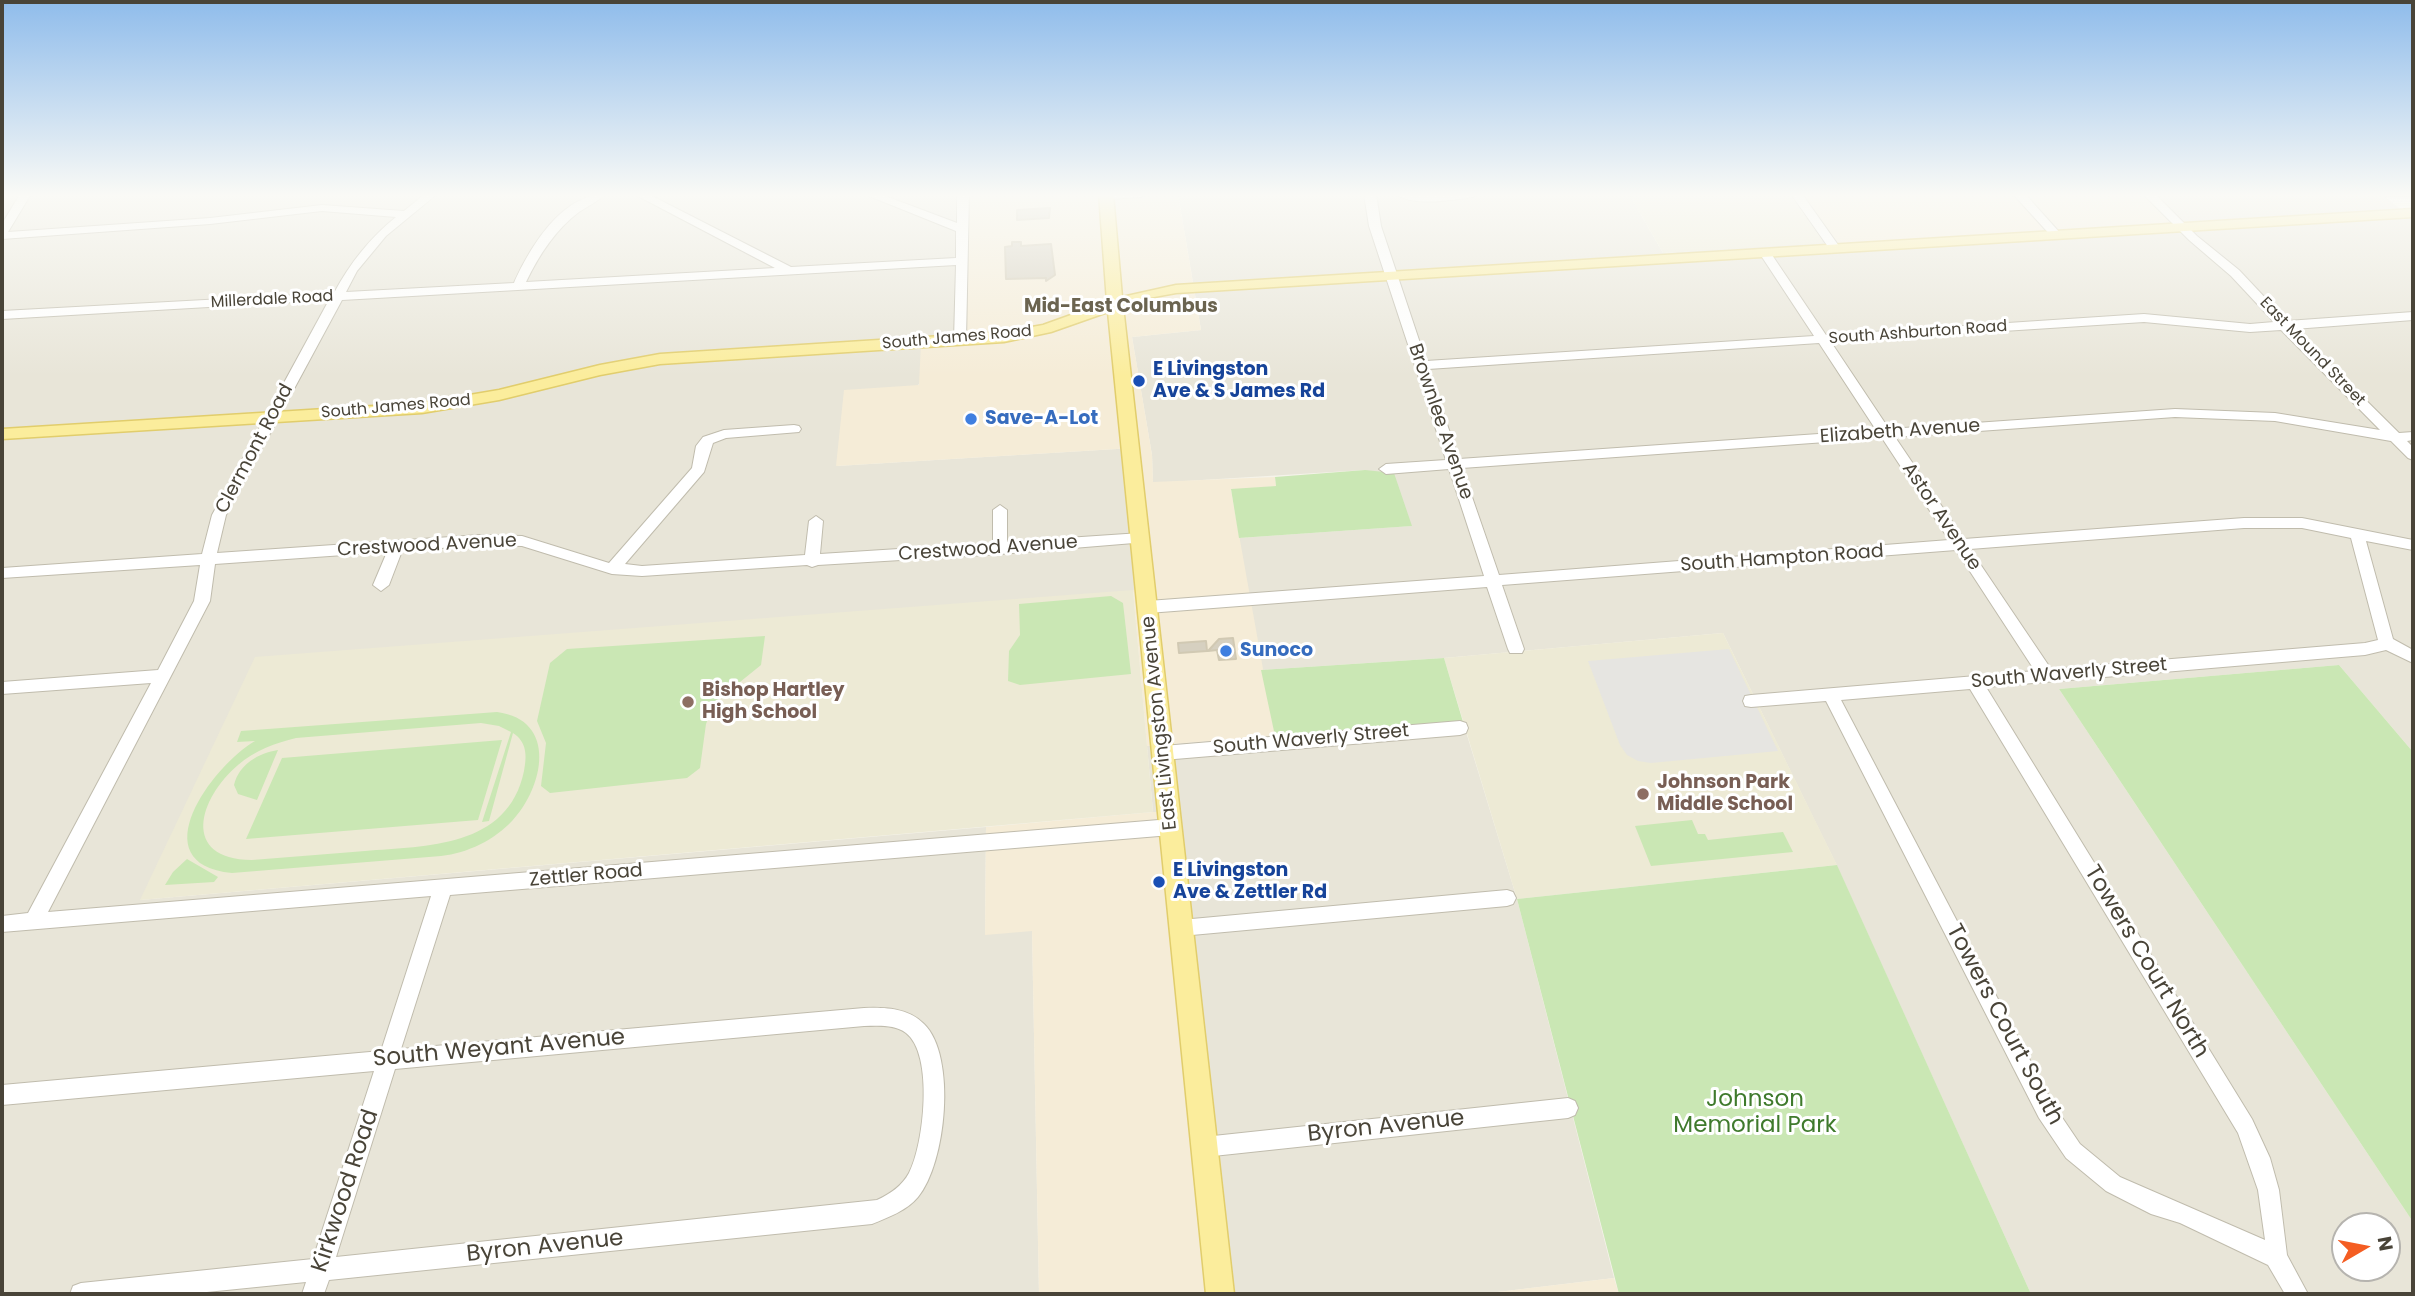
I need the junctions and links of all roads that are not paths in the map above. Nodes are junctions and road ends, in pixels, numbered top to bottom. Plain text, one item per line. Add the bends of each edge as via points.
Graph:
1 (363, 254) edge
2 (533, 254) edge
3 (758, 254) edge
4 (962, 254) edge
5 (1111, 254) edge
6 (1384, 254) edge
7 (1758, 254) edge
8 (1766, 254) edge
9 (2214, 254) edge
10 (962, 261) junction
11 (790, 271) junction
12 (1391, 276) junction
13 (518, 286) junction
14 (338, 296) junction
15 (1115, 305) junction
16 (2, 315) edge
17 (2413, 316) edge
18 (2286, 327) junction
19 (1823, 339) junction
20 (960, 340) junction
21 (1422, 365) junction
22 (272, 417) junction
23 (794, 429) dead end
24 (1886, 433) junction
25 (2, 434) edge
26 (2413, 436) edge
27 (2398, 438) junction
28 (2413, 455) edge
29 (1455, 464) junction
30 (1386, 469) dead end
31 (1000, 510) dead end
32 (816, 521) dead end
33 (2357, 533) junction
34 (1141, 538) junction
35 (1960, 545) junction
36 (2413, 545) edge
37 (397, 546) junction
38 (1000, 549) junction
39 (208, 559) junction
40 (812, 562) junction
41 (612, 569) junction
42 (2, 573) edge
43 (1494, 581) junction
44 (381, 585) dead end
45 (1148, 607) junction
46 (2386, 642) junction
47 (1516, 649) dead end
48 (2413, 657) edge
49 (163, 676) junction
50 (2047, 676) junction
51 (1975, 682) junction
52 (3, 689) edge
53 (1830, 694) junction
54 (1751, 701) dead end
55 (1460, 727) dead end
56 (1163, 753) junction
57 (1171, 827) junction
58 (443, 888) junction
59 (1507, 898) dead end
60 (34, 921) junction
61 (2, 924) edge
62 (1181, 928) junction
63 (388, 1059) junction
64 (2, 1095) edge
65 (931, 1102) joint
66 (1568, 1108) dead end
67 (1204, 1147) junction
68 (2276, 1256) junction
69 (321, 1270) junction
70 (81, 1294) edge
71 (313, 1294) edge
72 (1220, 1294) edge
73 (2297, 1294) edge

1 - 14 street, Clermont Road
2 - 13 street
3 - 11 street
4 - 10 street
5 - 15 main road, East Livingston Avenue
6 - 12 street, Brownlee Avenue
7 - 12 main road, South James Road
8 - 19 street, Astor Avenue
9 - 18 street, East Mound Street
10 - 11 street, Millerdale Road
10 - 20 street
11 - 13 street, Millerdale Road
12 - 15 main road, South James Road via 1176,289
12 - 21 street, Brownlee Avenue
13 - 14 street, Millerdale Road
14 - 16 street, Millerdale Road
14 - 22 street, Clermont Road
15 - 20 main road, South James Road via 1046,329
15 - 34 main road, East Livingston Avenue
17 - 18 street, South Ashburton Road
18 - 19 street, South Ashburton Road via 2144,318
18 - 27 street, East Mound Street
19 - 21 street, South Ashburton Road
19 - 24 street, Astor Avenue
20 - 22 main road, South James Road via 675,357 465,402
21 - 29 street, Brownlee Avenue
22 - 25 main road, South James Road
22 - 39 street, Clermont Road via 219,515
23 - 41 street via 708,440 699,469
24 - 27 street, Elizabeth Avenue via 2202,412 2275,417
24 - 29 street, Elizabeth Avenue
24 - 35 street, Astor Avenue
26 - 27 street, Elizabeth Avenue
27 - 28 street, East Mound Street
29 - 30 street, Elizabeth Avenue
29 - 43 street, Brownlee Avenue
31 - 38 street
32 - 40 street
33 - 35 street, South Hampton Road via 2272,522
33 - 36 street, South Hampton Road
33 - 46 street
34 - 38 street, Crestwood Avenue
34 - 45 main road, East Livingston Avenue
35 - 43 street, South Hampton Road
35 - 50 street, Astor Avenue
37 - 39 street, Crestwood Avenue
37 - 41 street, Crestwood Avenue via 522,541
37 - 44 street
38 - 40 street, Crestwood Avenue
39 - 42 street, Crestwood Avenue
39 - 49 street, Clermont Road via 202,601
40 - 41 street, Crestwood Avenue via 671,571
43 - 45 street, South Hampton Road
43 - 47 street, Brownlee Avenue
45 - 56 main road, East Livingston Avenue
46 - 48 street
46 - 50 street, South Waverly Street via 2365,649
49 - 52 street
49 - 60 street, Clermont Road
50 - 51 street, South Waverly Street
51 - 53 street, South Waverly Street
51 - 68 street, Towers Court North via 2245,1126 2271,1191
53 - 54 street, South Waverly Street
53 - 68 street, Towers Court South via 2046,1111 2073,1151 2113,1184 2136,1196
55 - 56 street, South Waverly Street
56 - 57 main road, East Livingston Avenue
57 - 58 street, Zettler Road
57 - 62 main road, East Livingston Avenue
58 - 60 street, Zettler Road
58 - 63 street, Kirkwood Road
59 - 62 street
60 - 61 street, Zettler Road
62 - 67 main road, East Livingston Avenue
63 - 64 street, South Weyant Avenue
63 - 65 street, South Weyant Avenue via 881,1016 913,1026 925,1039 932,1062
63 - 69 street, Kirkwood Road
65 - 69 street, Byron Avenue via 924,1167 902,1197 872,1213
66 - 67 street, Byron Avenue
67 - 72 main road, East Livingston Avenue
68 - 73 street
69 - 70 street, Byron Avenue
69 - 71 street, Kirkwood Road

